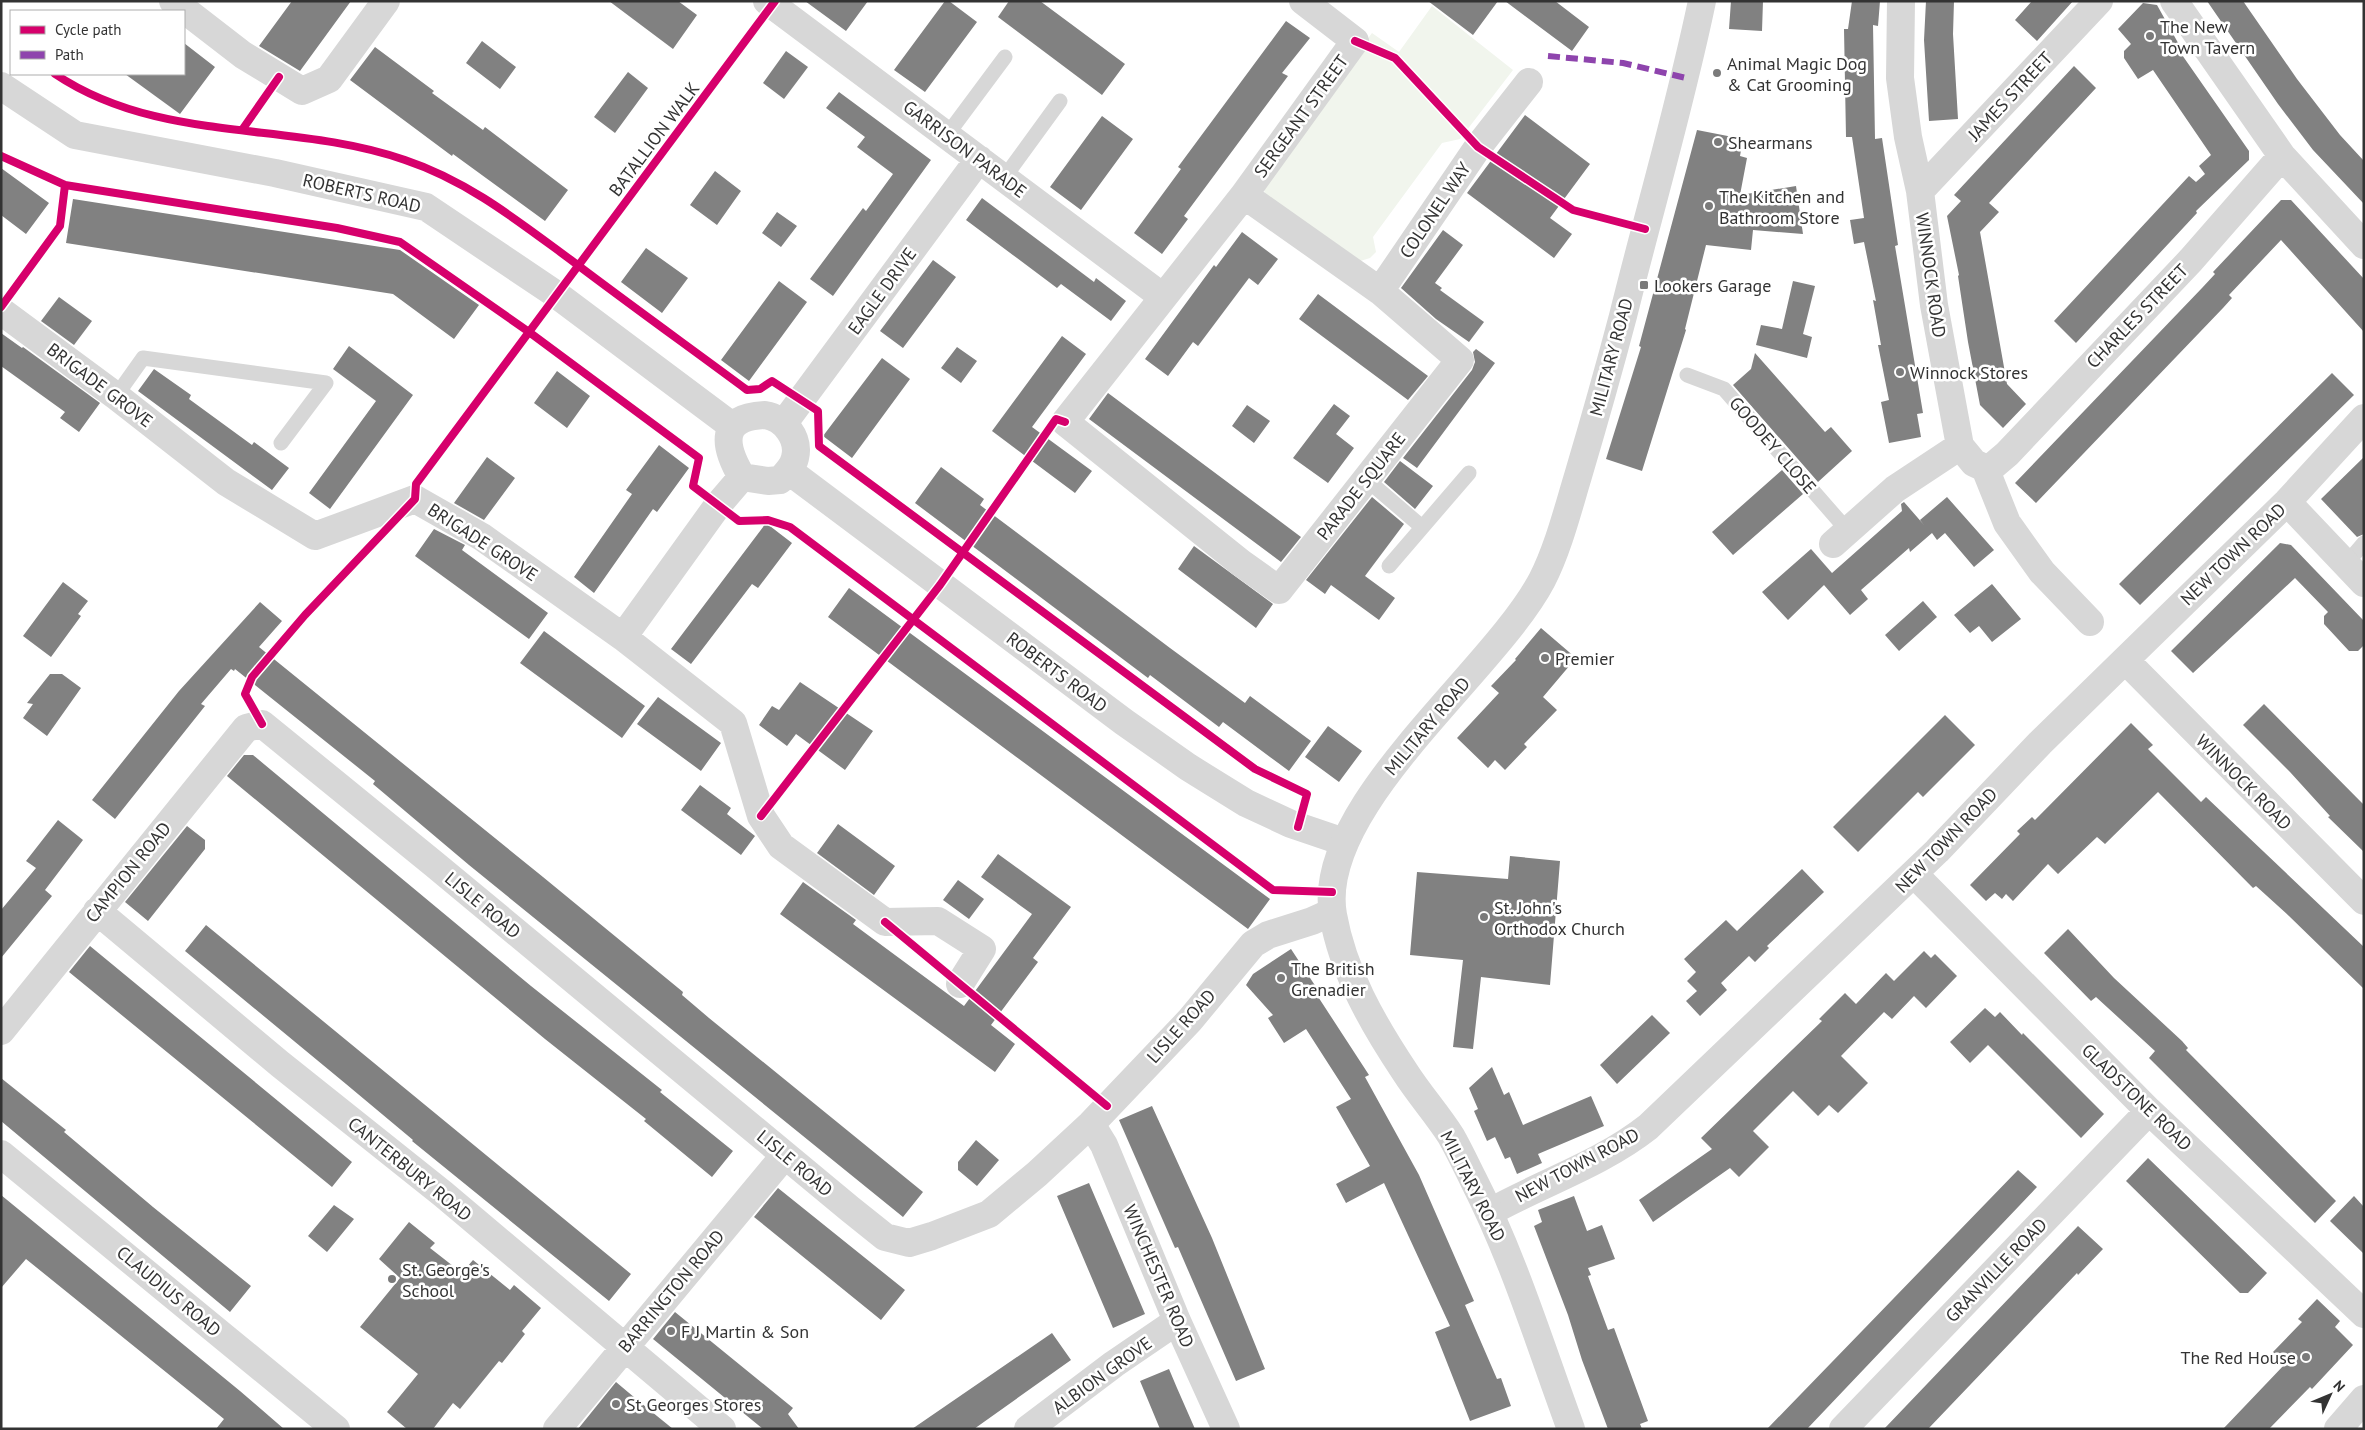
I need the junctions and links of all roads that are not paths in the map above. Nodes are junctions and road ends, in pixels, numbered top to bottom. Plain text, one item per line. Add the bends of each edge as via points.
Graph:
1 (173, 1) edge
2 (386, 1) edge
3 (767, 1) edge
4 (1303, 1) edge
5 (1702, 1) edge
6 (1901, 1) edge
7 (2099, 1) edge
8 (2174, 1) edge
9 (185, 10) edge
10 (185, 10) edge
11 (1005, 57) dead end
12 (1529, 82) dead end
13 (1, 86) edge
14 (1060, 101) dead end
15 (947, 135) junction
16 (2282, 156) junction
17 (979, 160) junction
18 (1004, 178) junction
19 (1920, 191) junction
20 (1244, 195) junction
21 (2364, 245) edge
22 (1380, 291) junction
23 (1163, 297) junction
24 (1, 311) edge
25 (1687, 375) dead end
26 (116, 396) junction
27 (2364, 418) edge
28 (784, 422) junction
29 (732, 426) junction
30 (281, 443) dead end
31 (1960, 446) junction
32 (1985, 468) junction
33 (789, 471) junction
34 (1469, 473) dead end
35 (742, 477) junction
36 (1366, 479) junction
37 (2287, 502) junction
38 (1422, 527) junction
39 (1841, 538) joint
40 (2364, 543) edge
41 (1389, 566) dead end
42 (2355, 574) edge
43 (2090, 622) dead end
44 (623, 638) junction
45 (2126, 661) junction
46 (262, 724) joint
47 (1344, 842) junction
48 (1914, 874) junction
49 (2364, 901) edge
50 (96, 910) junction
51 (1332, 912) junction
52 (960, 984) dead end
53 (1, 1031) edge
54 (2149, 1111) junction
55 (1091, 1124) junction
56 (1, 1154) edge
57 (785, 1155) junction
58 (1490, 1212) junction
59 (2364, 1314) edge
60 (1177, 1321) junction
61 (625, 1347) junction
62 (2364, 1399) edge
63 (336, 1429) edge
64 (557, 1429) edge
65 (722, 1429) edge
66 (1028, 1429) edge
67 (1226, 1429) edge
68 (1571, 1429) edge
69 (1843, 1429) edge
70 (2338, 1429) edge

1 - 9 street
2 - 10 street via 329,80 302,91 243,55
3 - 15 street, GARRISON PARADE
4 - 20 street, SERGEANT STREET via 1355,41
5 - 47 street, MILITARY ROAD via 1686,78 1607,378 1566,515 1542,579 1519,615 1380,783
6 - 19 street, WINNOCK ROAD via 1900,78
7 - 19 street, JAMES STREET
8 - 16 street
11 - 15 lane
12 - 22 street, COLONEL WAY via 1478,147
13 - 29 street, ROBERTS ROAD via 75,135 276,173 426,207 557,295
14 - 18 lane
15 - 17 street, GARRISON PARADE
16 - 21 street
16 - 32 street, CHARLES STREET via 2191,260 2007,454
17 - 18 street, GARRISON PARADE
17 - 28 street, EAGLE DRIVE
18 - 23 street, GARRISON PARADE
19 - 31 street, WINNOCK ROAD via 1934,305
20 - 22 street, PARADE SQUARE
20 - 23 street, PARADE SQUARE
22 - 36 street, PARADE SQUARE via 1460,360
23 - 36 street, PARADE SQUARE via 1065,422 1279,590
24 - 26 street, BRIGADE GROVE
25 - 39 lane, GOODEY CLOSE via 1724,389
26 - 30 lane via 143,358 326,383
26 - 44 street, BRIGADE GROVE via 226,482 315,536 415,499 482,537
27 - 37 street, NEW TOWN ROAD
28 - 29 street via 773,416 754,416 740,419
28 - 33 street via 792,435 796,457
29 - 35 street via 729,449
31 - 32 street via 1974,463
31 - 39 street, GOODEY CLOSE via 1895,489
32 - 43 street via 2007,523 2042,572
33 - 35 street via 780,480
33 - 47 street, ROBERTS ROAD via 1188,767 1246,803 1291,824
34 - 38 lane
35 - 44 street via 718,505
36 - 38 lane
37 - 42 street
37 - 45 street, NEW TOWN ROAD via 2174,610
38 - 41 lane
40 - 42 lane
44 - 52 street via 733,723 762,816 781,846 885,922 938,922 982,949
45 - 48 street, NEW TOWN ROAD via 2040,743
45 - 49 street, WINNOCK ROAD
46 - 50 street, CAMPION ROAD via 246,728
46 - 57 street, LISLE ROAD
47 - 51 street, MILITARY ROAD via 1333,884
48 - 54 street, GLADSTONE ROAD
48 - 58 street, NEW TOWN ROAD via 1642,1131 1611,1152
50 - 53 street, CAMPION ROAD
50 - 61 street, CANTERBURY ROAD
51 - 55 street, LISLE ROAD via 1268,934 1252,944 1190,1020
51 - 58 street, MILITARY ROAD via 1346,964 1369,1016 1451,1137
54 - 59 street, GLADSTONE ROAD
54 - 69 street, GRANVILLE ROAD
55 - 57 street, LISLE ROAD via 988,1214 909,1243 885,1237
55 - 60 street, WINCHESTER ROAD via 1104,1144
56 - 63 street, CLAUDIUS ROAD
57 - 61 street, BARRINGTON ROAD
58 - 68 street, MILITARY ROAD
60 - 66 street, ALBION GROVE
60 - 67 street, WINCHESTER ROAD
61 - 64 street, BARRINGTON ROAD
61 - 65 street, CANTERBURY ROAD
62 - 70 street

